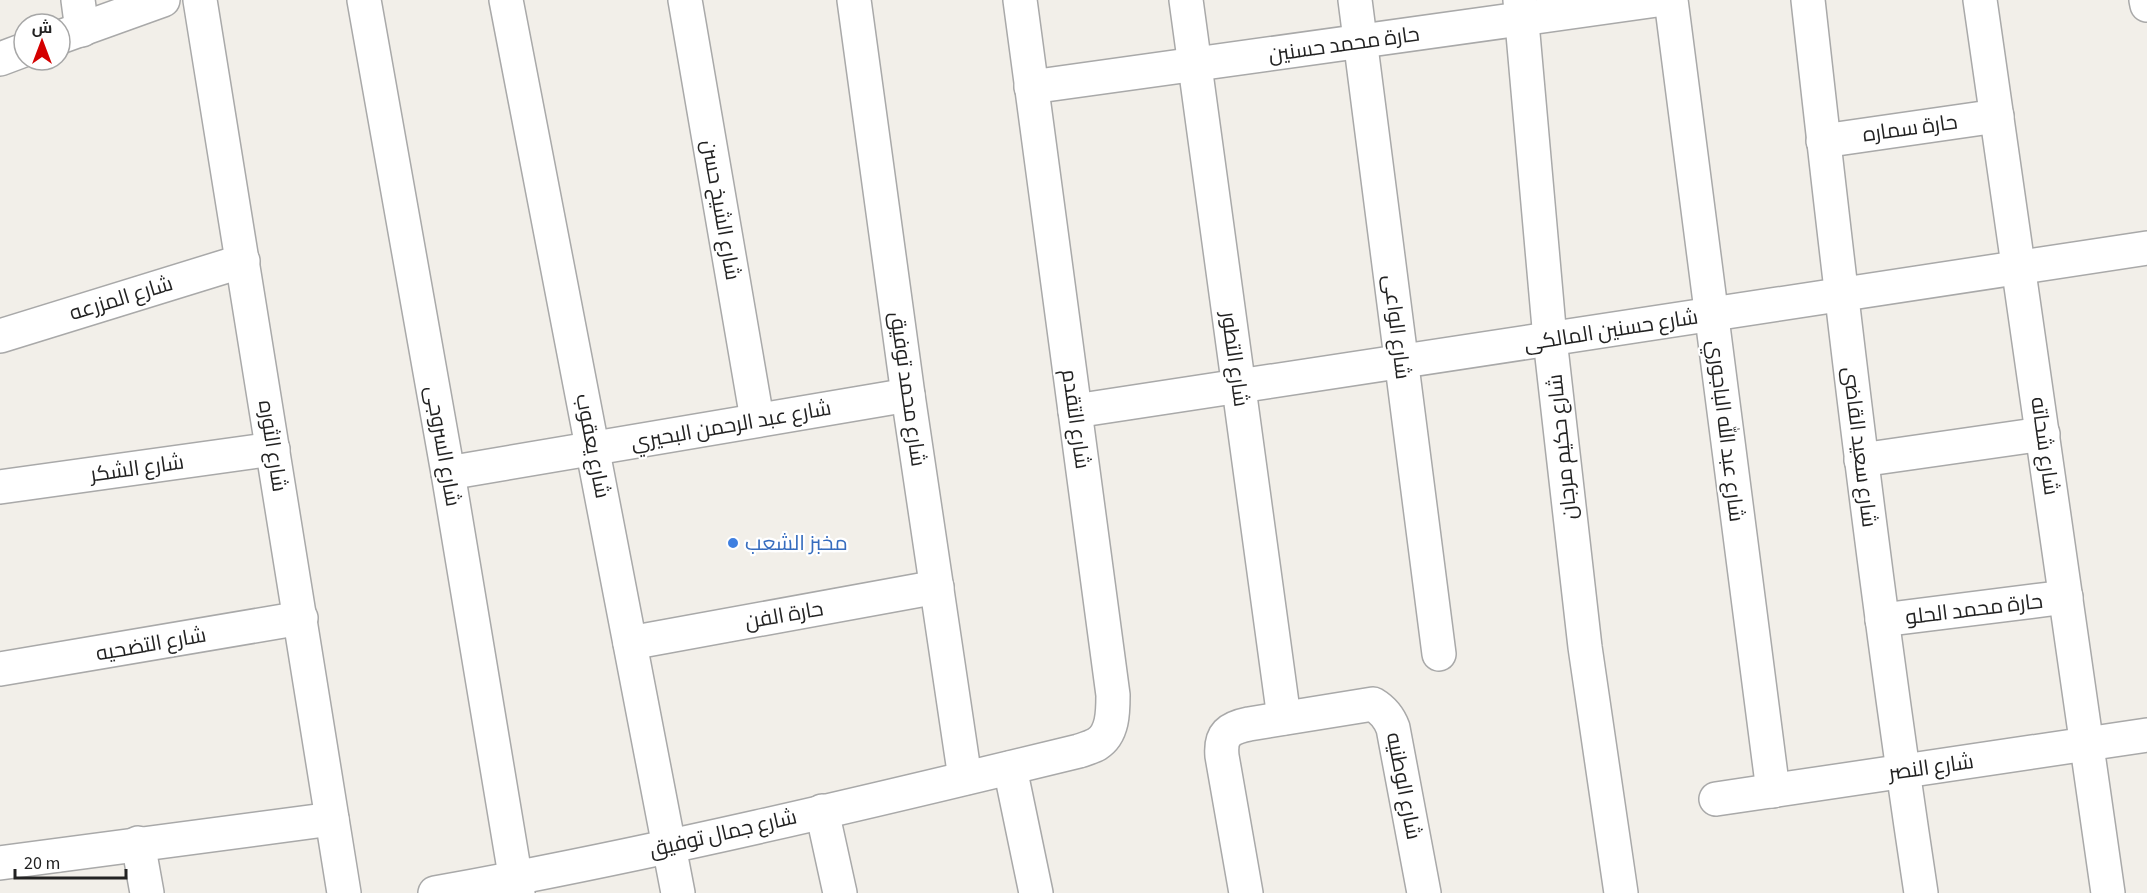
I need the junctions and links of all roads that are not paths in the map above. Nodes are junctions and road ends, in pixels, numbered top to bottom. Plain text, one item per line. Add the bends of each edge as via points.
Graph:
1 (164, 0) edge
2 (200, 0) edge
3 (364, 0) edge
4 (506, 0) edge
5 (685, 0) edge
6 (854, 0) edge
7 (1020, 0) edge
8 (1186, 0) edge
9 (1355, 0) edge
10 (1657, 0) edge
11 (1671, 0) edge
12 (1808, 0) edge
13 (1980, 0) edge
14 (2146, 0) edge
15 (2147, 5) edge
16 (1521, 10) edge
17 (73, 22) edge
18 (1360, 41) junction
19 (1195, 64) junction
20 (1030, 87) junction
21 (1997, 116) junction
22 (1823, 141) junction
23 (2147, 248) edge
24 (243, 261) junction
25 (2019, 267) junction
26 (1840, 295) junction
27 (1711, 314) junction
28 (0, 336) edge
29 (1550, 339) junction
30 (1401, 362) junction
31 (1239, 386) junction
32 (908, 395) junction
33 (1075, 411) junction
34 (757, 419) junction
35 (2043, 434) junction
36 (593, 448) junction
37 (273, 449) junction
38 (1861, 460) junction
39 (448, 473) junction
40 (0, 487) edge
41 (938, 587) junction
42 (2066, 597) junction
43 (301, 618) junction
44 (1882, 620) junction
45 (630, 643) junction
46 (1439, 654) dead end
47 (0, 669) edge
48 (1284, 718) junction
49 (2147, 735) edge
50 (2088, 744) junction
51 (1010, 768) junction
52 (1902, 772) junction
53 (965, 778) junction
54 (1773, 791) junction
55 (1716, 799) dead end
56 (822, 811) junction
57 (332, 819) junction
58 (138, 843) junction
59 (669, 846) junction
60 (0, 863) edge
61 (517, 886) edge
62 (147, 893) edge
63 (344, 893) edge
64 (435, 893) edge
65 (678, 893) edge
66 (840, 893) edge
67 (1036, 893) edge
68 (1246, 893) edge
69 (1425, 893) edge
70 (1621, 893) edge
71 (1921, 893) edge
72 (2108, 893) edge

1 - 17 street
2 - 24 street, شارع الثوره
3 - 39 street, شارع السروجى
4 - 36 street, شارع يعقوب
5 - 34 street, شارع الشيخ حسن
6 - 32 street, شارع محمد توفيق
7 - 20 street, شارع التقدم
8 - 19 street, شارع التطور
9 - 18 street, شارع الواعى
10 - 16 street, حارة محمد حسنين
11 - 27 street, شارع عبد الله الباجوري
12 - 22 street, شارع سعيد القاضى
13 - 21 street, شارع شحاته
14 - 15 street
16 - 18 street, حارة محمد حسنين
16 - 29 street, شارع حكيم مرجان
18 - 19 street, حارة محمد حسنين
18 - 30 street, شارع الواعى
19 - 20 street, حارة محمد حسنين
19 - 31 street, شارع التطور
20 - 33 street, شارع التقدم
21 - 22 street, حارة سماره
21 - 25 street, شارع شحاته
22 - 26 street, شارع سعيد القاضى
23 - 25 street, شارع حسنين المالكى
24 - 28 street, شارع المزرعه
24 - 37 street, شارع الثوره
25 - 26 street, شارع حسنين المالكى
25 - 35 street, شارع شحاته
26 - 27 street, شارع حسنين المالكى
26 - 38 street, شارع سعيد القاضى
27 - 29 street, شارع حسنين المالكى
27 - 54 street, شارع عبد الله الباجوري
29 - 30 street, شارع حسنين المالكى
29 - 70 street, شارع حكيم مرجان via 1585,647
30 - 31 street, شارع حسنين المالكى
30 - 46 street, شارع الواعى
31 - 33 street, شارع حسنين المالكى
31 - 48 street, شارع التطور
32 - 34 street, شارع عبد الرحمن البحيري
32 - 41 street, شارع محمد توفيق
33 - 51 street, شارع التقدم via 1113,714 1109,730 1098,744
34 - 36 street, شارع عبد الرحمن البحيري
35 - 38 street
35 - 42 street, شارع شحاته
36 - 39 street, شارع عبد الرحمن البحيري
36 - 45 street, شارع يعقوب
37 - 40 street, شارع الشكر
37 - 43 street, شارع الثوره
38 - 44 street, شارع سعيد القاضى
39 - 61 street, شارع السروجى
41 - 45 street, حارة الفن
41 - 53 street, شارع محمد توفيق
42 - 44 street, حارة محمد الحلو
42 - 50 street, شارع شحاته
43 - 47 street, شارع التضحيه
43 - 57 street, شارع الثوره
44 - 52 street, شارع سعيد القاضى
45 - 59 street, شارع يعقوب
48 - 68 street, شارع الوطنيه via 1235,727 1221,744
48 - 69 street, شارع الوطنيه via 1372,704 1382,709 1394,728
49 - 50 street, شارع النصر
50 - 52 street, شارع النصر
50 - 72 street, شارع شحاته
51 - 53 street, شارع جمال توفيق
51 - 67 street
52 - 54 street, شارع النصر
52 - 71 street, شارع سعيد القاضى
53 - 56 street, شارع جمال توفيق
54 - 55 street, شارع النصر
56 - 59 street, شارع جمال توفيق
56 - 66 street
57 - 58 street
57 - 63 street, شارع الثوره
58 - 60 street
58 - 62 street
59 - 61 street, شارع جمال توفيق
59 - 65 street, شارع يعقوب
61 - 64 street, شارع جمال توفيق

